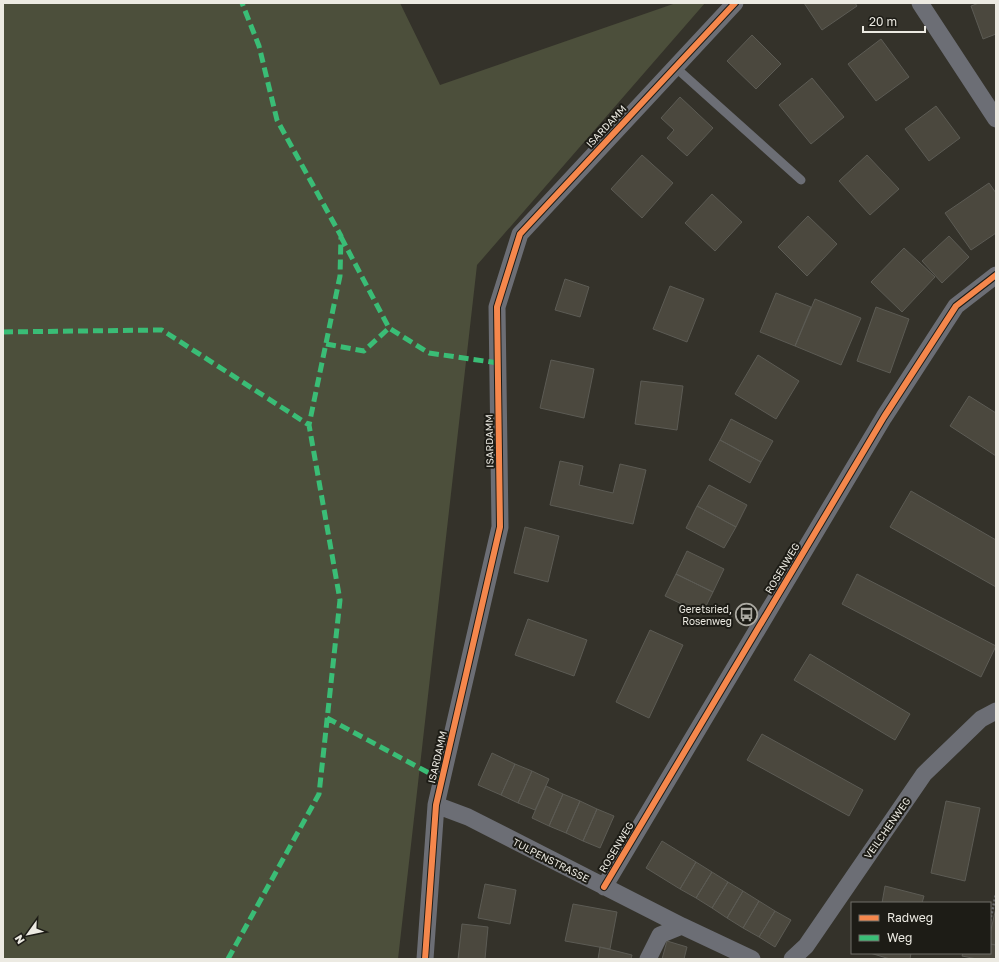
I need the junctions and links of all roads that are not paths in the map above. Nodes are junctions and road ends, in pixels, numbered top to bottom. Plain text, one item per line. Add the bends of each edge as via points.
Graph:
1 (735, 3) edge
2 (920, 3) edge
3 (675, 67) junction
4 (996, 119) edge
5 (801, 180) dead end
6 (996, 275) edge
7 (996, 711) edge
8 (436, 805) junction
9 (604, 887) junction
10 (682, 926) junction
11 (425, 959) edge
12 (648, 959) edge
13 (752, 959) edge
14 (792, 959) edge

1 - 3 street, ISARDAMM
2 - 4 street
3 - 5 lane
3 - 8 street, ISARDAMM via 520,234 497,307 500,527
6 - 9 street, ROSENWEG via 956,306 884,417
7 - 14 street, VEILCHENWEG via 981,719 924,774 806,946
8 - 9 street, TULPENSTRASSE via 468,817
8 - 11 street, ISARDAMM
9 - 10 street, TULPENSTRASSE
10 - 12 street via 660,935
10 - 13 street, TULPENSTRASSE

